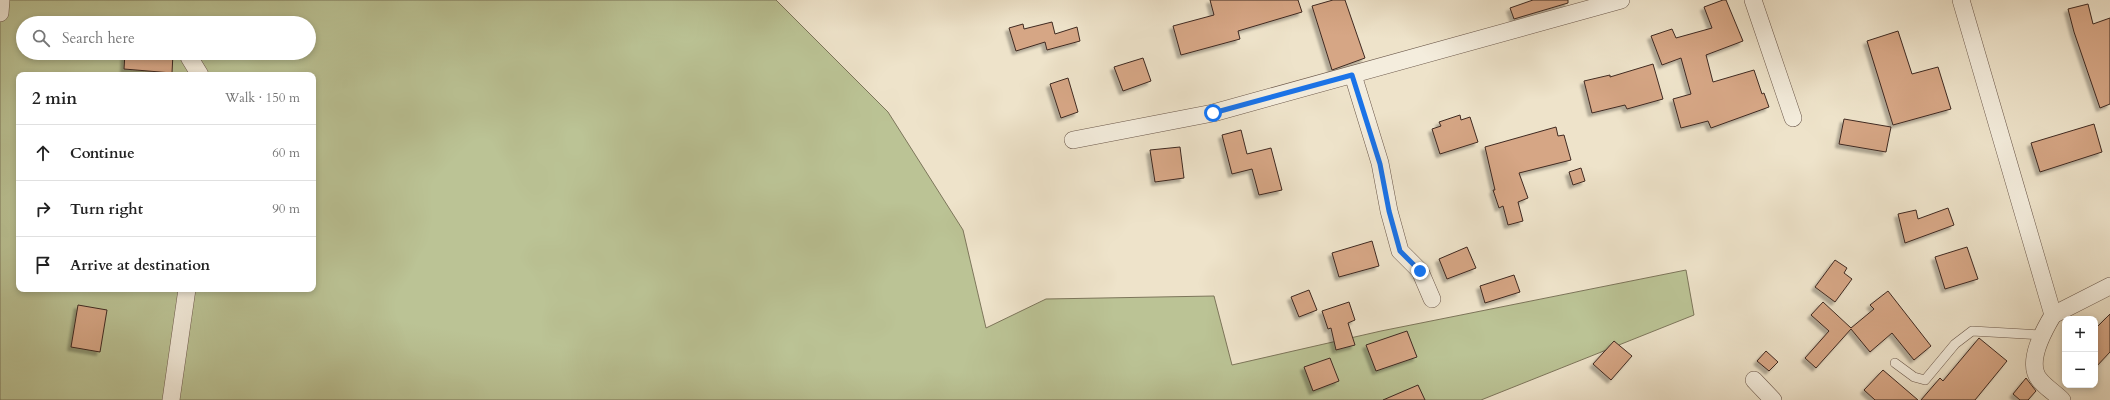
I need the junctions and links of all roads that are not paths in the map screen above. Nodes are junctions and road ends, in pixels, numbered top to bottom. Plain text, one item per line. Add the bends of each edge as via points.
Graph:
1 (1, 0) edge
2 (1621, 0) edge
3 (1753, 0) edge
4 (1960, 0) edge
5 (0, 13) edge
6 (190, 60) edge
7 (198, 72) edge
8 (1352, 75) junction
9 (1793, 118) dead end
10 (1073, 140) dead end
11 (2110, 286) edge
12 (188, 292) edge
13 (1432, 300) dead end
14 (2053, 315) junction
15 (2042, 335) junction
16 (1895, 363) dead end
17 (1754, 380) dead end
18 (171, 400) edge
19 (1773, 400) edge
20 (2062, 400) edge

1 - 5 street
2 - 8 street
3 - 9 street
4 - 14 street
6 - 7 street
8 - 10 street via 1213,113
8 - 13 street via 1380,164 1400,251 1420,271
11 - 14 street
12 - 18 street
14 - 15 street
15 - 16 lane via 1972,331 1955,344 1925,380 1914,377
15 - 20 street via 2034,360 2038,378
17 - 19 street

